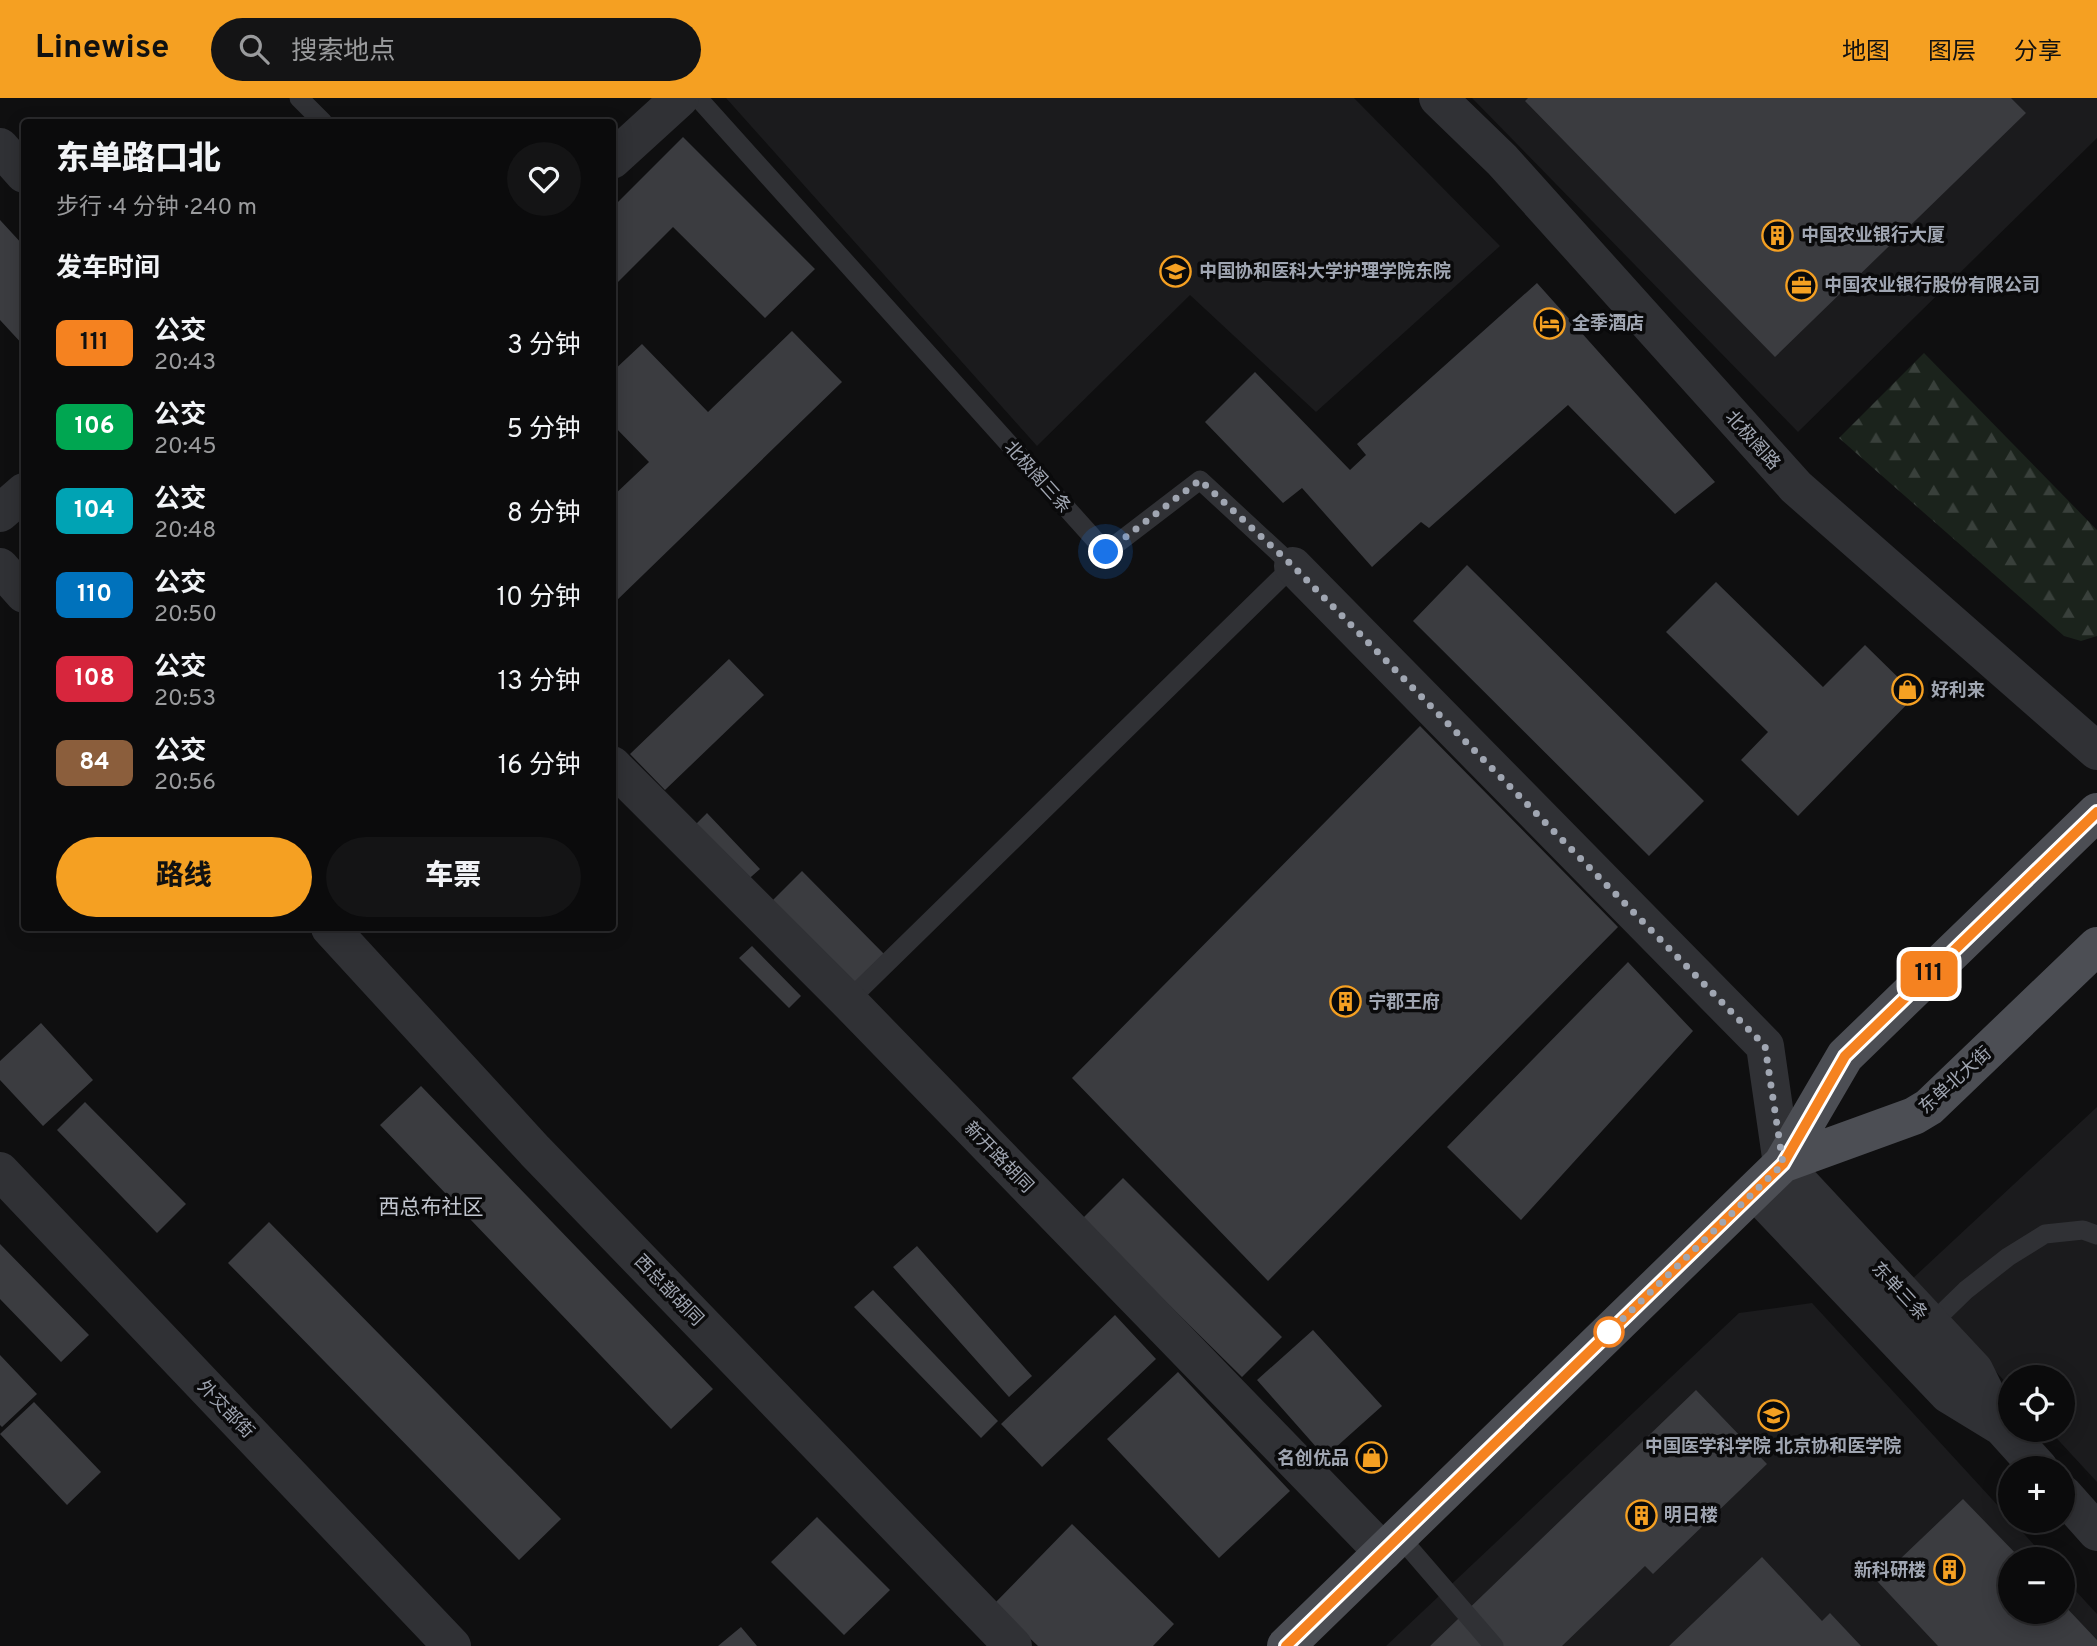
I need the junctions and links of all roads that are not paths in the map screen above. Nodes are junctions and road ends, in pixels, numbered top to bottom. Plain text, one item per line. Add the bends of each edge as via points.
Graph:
1 (299, 98) edge
2 (680, 98) edge
3 (698, 98) edge
4 (1438, 98) edge
5 (320, 119) edge
6 (0, 147) edge
7 (616, 156) edge
8 (21, 171) edge
9 (21, 495) edge
10 (0, 513) edge
11 (1293, 566) junction
12 (0, 567) edge
13 (21, 591) edge
14 (2097, 751) edge
15 (616, 769) edge
16 (2097, 812) edge
17 (333, 931) edge
18 (2097, 946) edge
19 (848, 1001) junction
20 (1783, 1164) junction
21 (0, 1171) edge
22 (1755, 1191) junction
23 (2097, 1235) edge
24 (1931, 1324) junction
25 (1998, 1419) edge
26 (1998, 1425) edge
27 (2016, 1442) edge
28 (2028, 1456) edge
29 (2075, 1507) edge
30 (2097, 1532) edge
31 (1391, 1544) junction
32 (452, 1646) edge
33 (1013, 1646) edge
34 (1286, 1646) edge
35 (1494, 1646) edge

1 - 5 lane
2 - 7 street
3 - 11 lane, 北极阁三条 via 1106,552 1200,480
4 - 14 street, 北极阁路 via 1502,160 1796,487
6 - 8 street
9 - 10 street
11 - 19 lane
11 - 20 street, 北极阁三条 via 1765,1046
12 - 13 street
15 - 19 street, 新开路胡同
16 - 20 main road, 东单北大街 via 1845,1056
17 - 33 street, 西总部胡同 via 535,1151
18 - 20 main road, 东单北大街 via 1929,1107
19 - 31 street, 新开路胡同
20 - 22 main road, 东单北大街
20 - 24 street, 东单三条
21 - 32 street, 外交部街
22 - 26 street, 东单三条 via 1948,1394
22 - 31 main road, 东单北大街
23 - 24 lane via 2083,1230 2045,1234 1966,1290
24 - 25 street, 东单三条 via 1974,1370
27 - 28 street, 东单三条
29 - 30 street
31 - 34 main road, 东单北大街
31 - 35 lane

